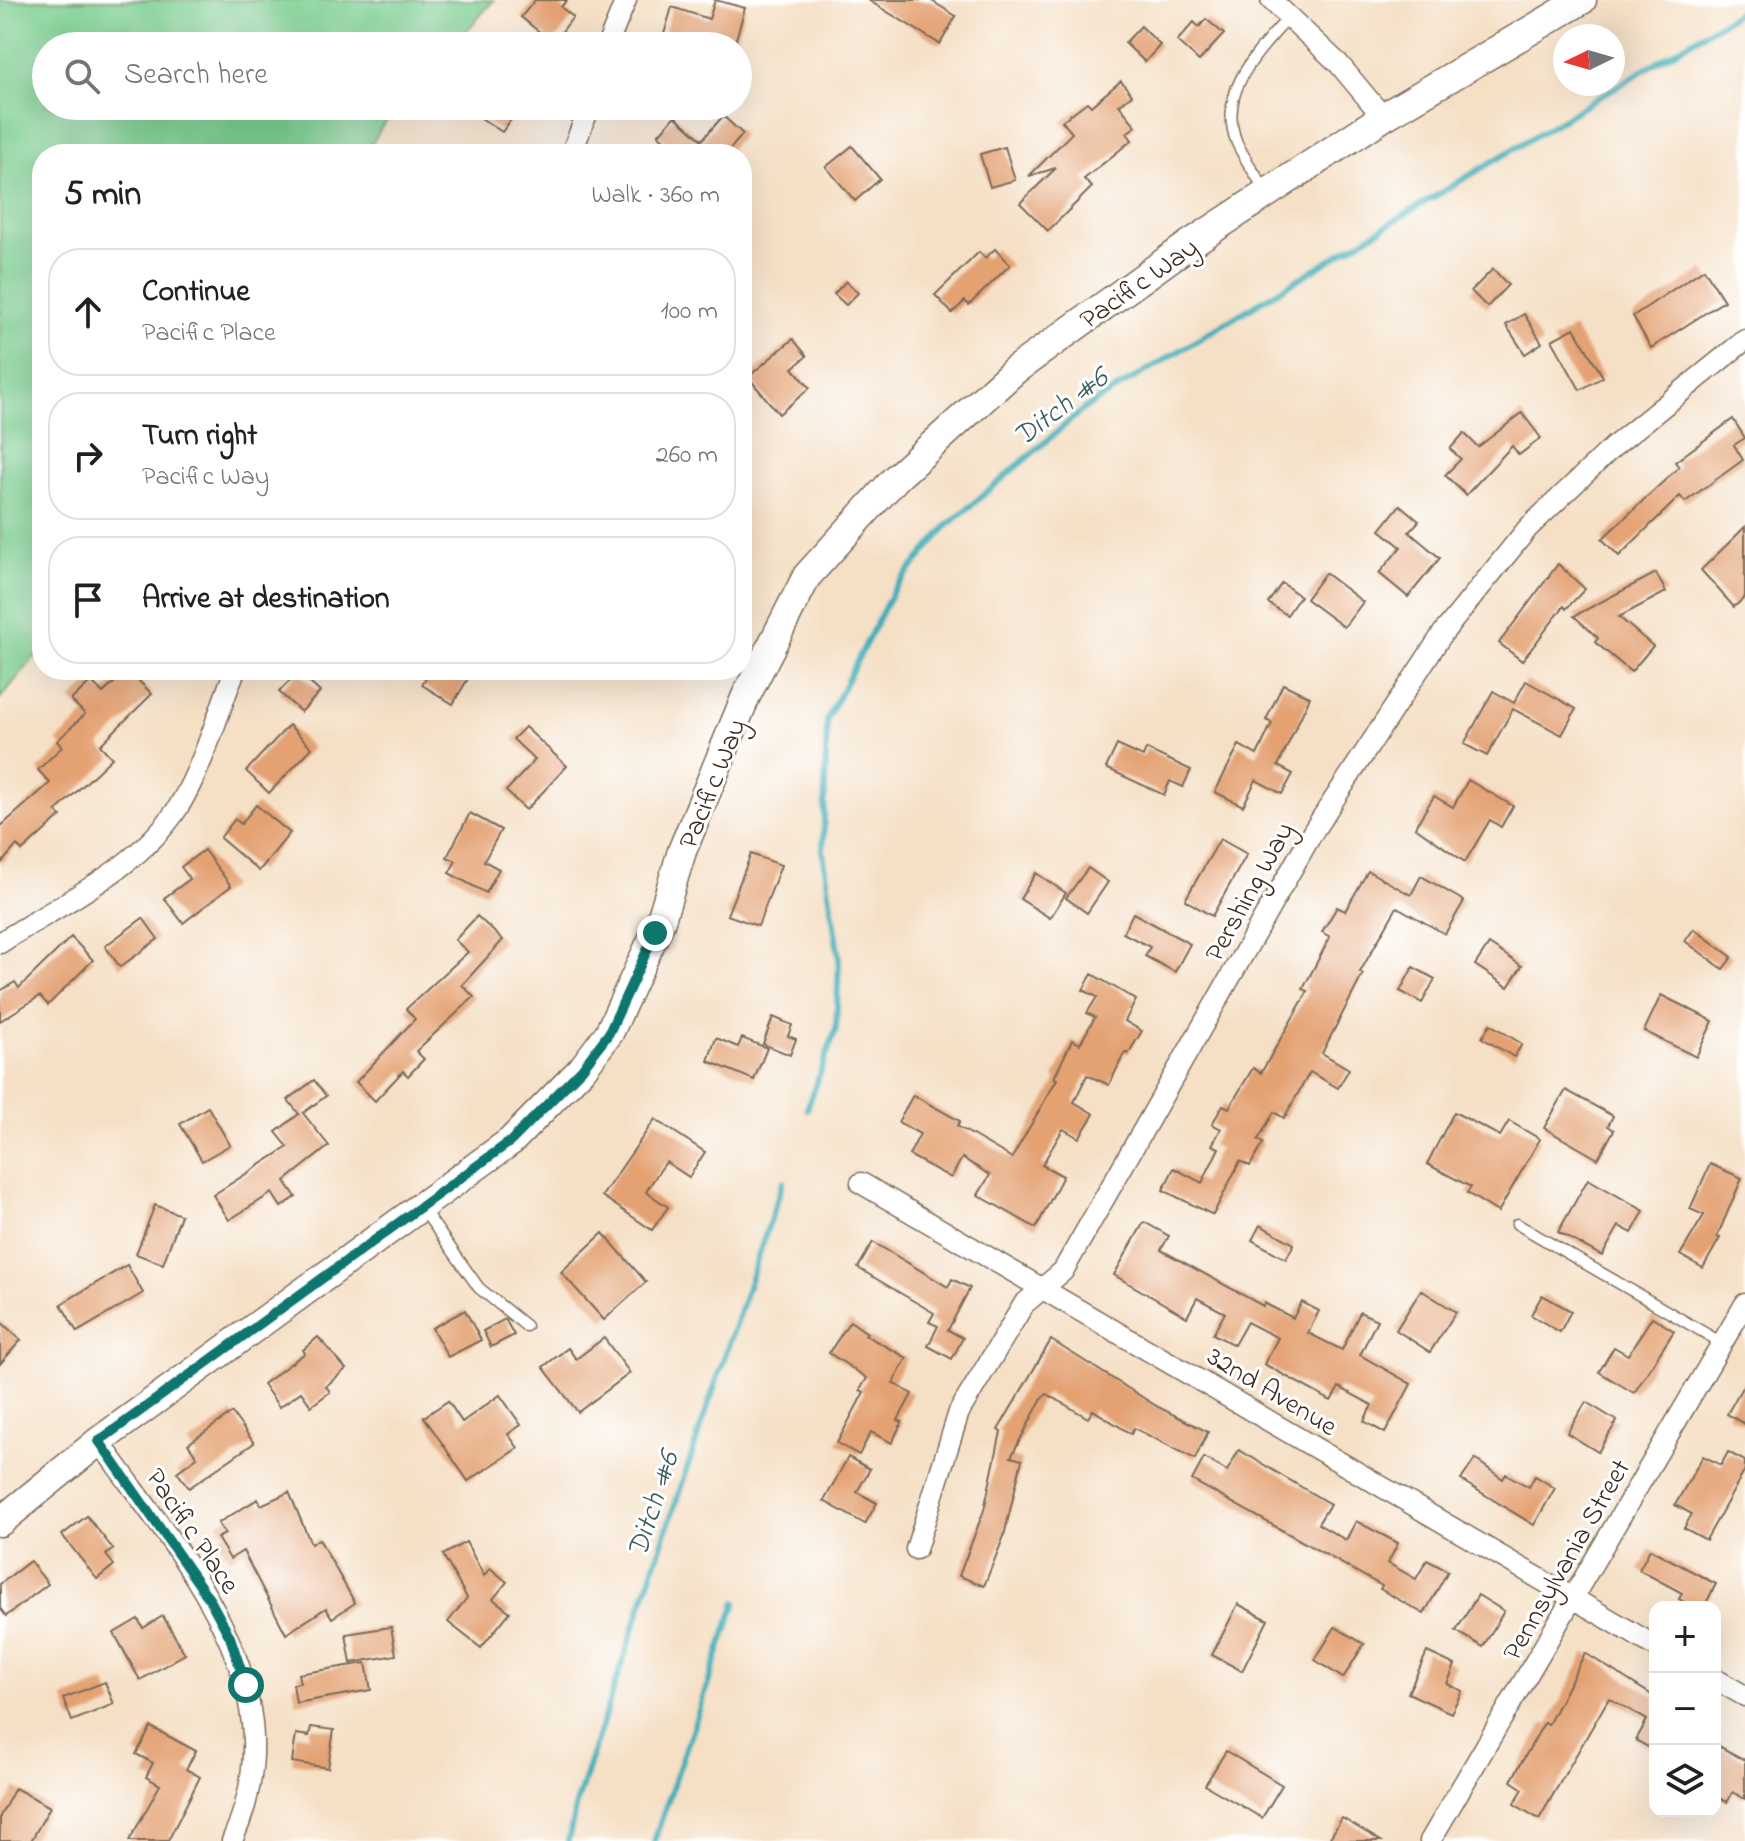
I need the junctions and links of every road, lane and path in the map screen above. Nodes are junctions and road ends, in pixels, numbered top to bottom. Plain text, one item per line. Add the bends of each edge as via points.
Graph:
1 (626, 0) edge
2 (1582, 0) edge
3 (1281, 6) edge
4 (613, 32) edge
5 (1383, 117) junction
6 (584, 120) edge
7 (575, 144) edge
8 (1267, 193) junction
9 (1745, 340) edge
10 (231, 680) edge
11 (0, 943) edge
12 (861, 1183) dead end
13 (421, 1207) junction
14 (1517, 1224) dead end
15 (1046, 1288) junction
16 (1745, 1304) edge
17 (526, 1326) dead end
18 (1722, 1343) junction
19 (99, 1441) junction
20 (0, 1522) edge
21 (916, 1549) dead end
22 (1574, 1601) junction
23 (1649, 1643) edge
24 (1721, 1682) edge
25 (1745, 1696) edge
26 (232, 1841) edge
27 (1430, 1841) edge

1 - 4 street
2 - 5 main road, Pacific Way
3 - 5 street
3 - 8 lane via 1233,95 1231,119 1237,142
5 - 8 main road, Pacific Way
6 - 7 street
8 - 13 main road, Pacific Way via 1015,370 871,502 807,576 746,696 682,851 665,912 609,1033 582,1069 511,1141
9 - 15 street, Pershing Way via 1613,447 1528,528 1443,633 1314,830 1110,1191 1063,1271
10 - 11 street via 200,764 154,839
12 - 15 street, 32nd Avenue
13 - 17 lane via 479,1288
13 - 19 main road, Pacific Way
14 - 18 lane
15 - 21 street, Pershing Way via 1024,1304 959,1412
15 - 22 street, 32nd Avenue
16 - 18 street, Pennsylvania Street
18 - 22 street, Pennsylvania Street
19 - 20 main road, Pacific Way
19 - 26 street, Pacific Place via 210,1600 238,1661 253,1722 254,1776
22 - 23 street, 32nd Avenue
22 - 27 street, Pennsylvania Street
24 - 25 street

